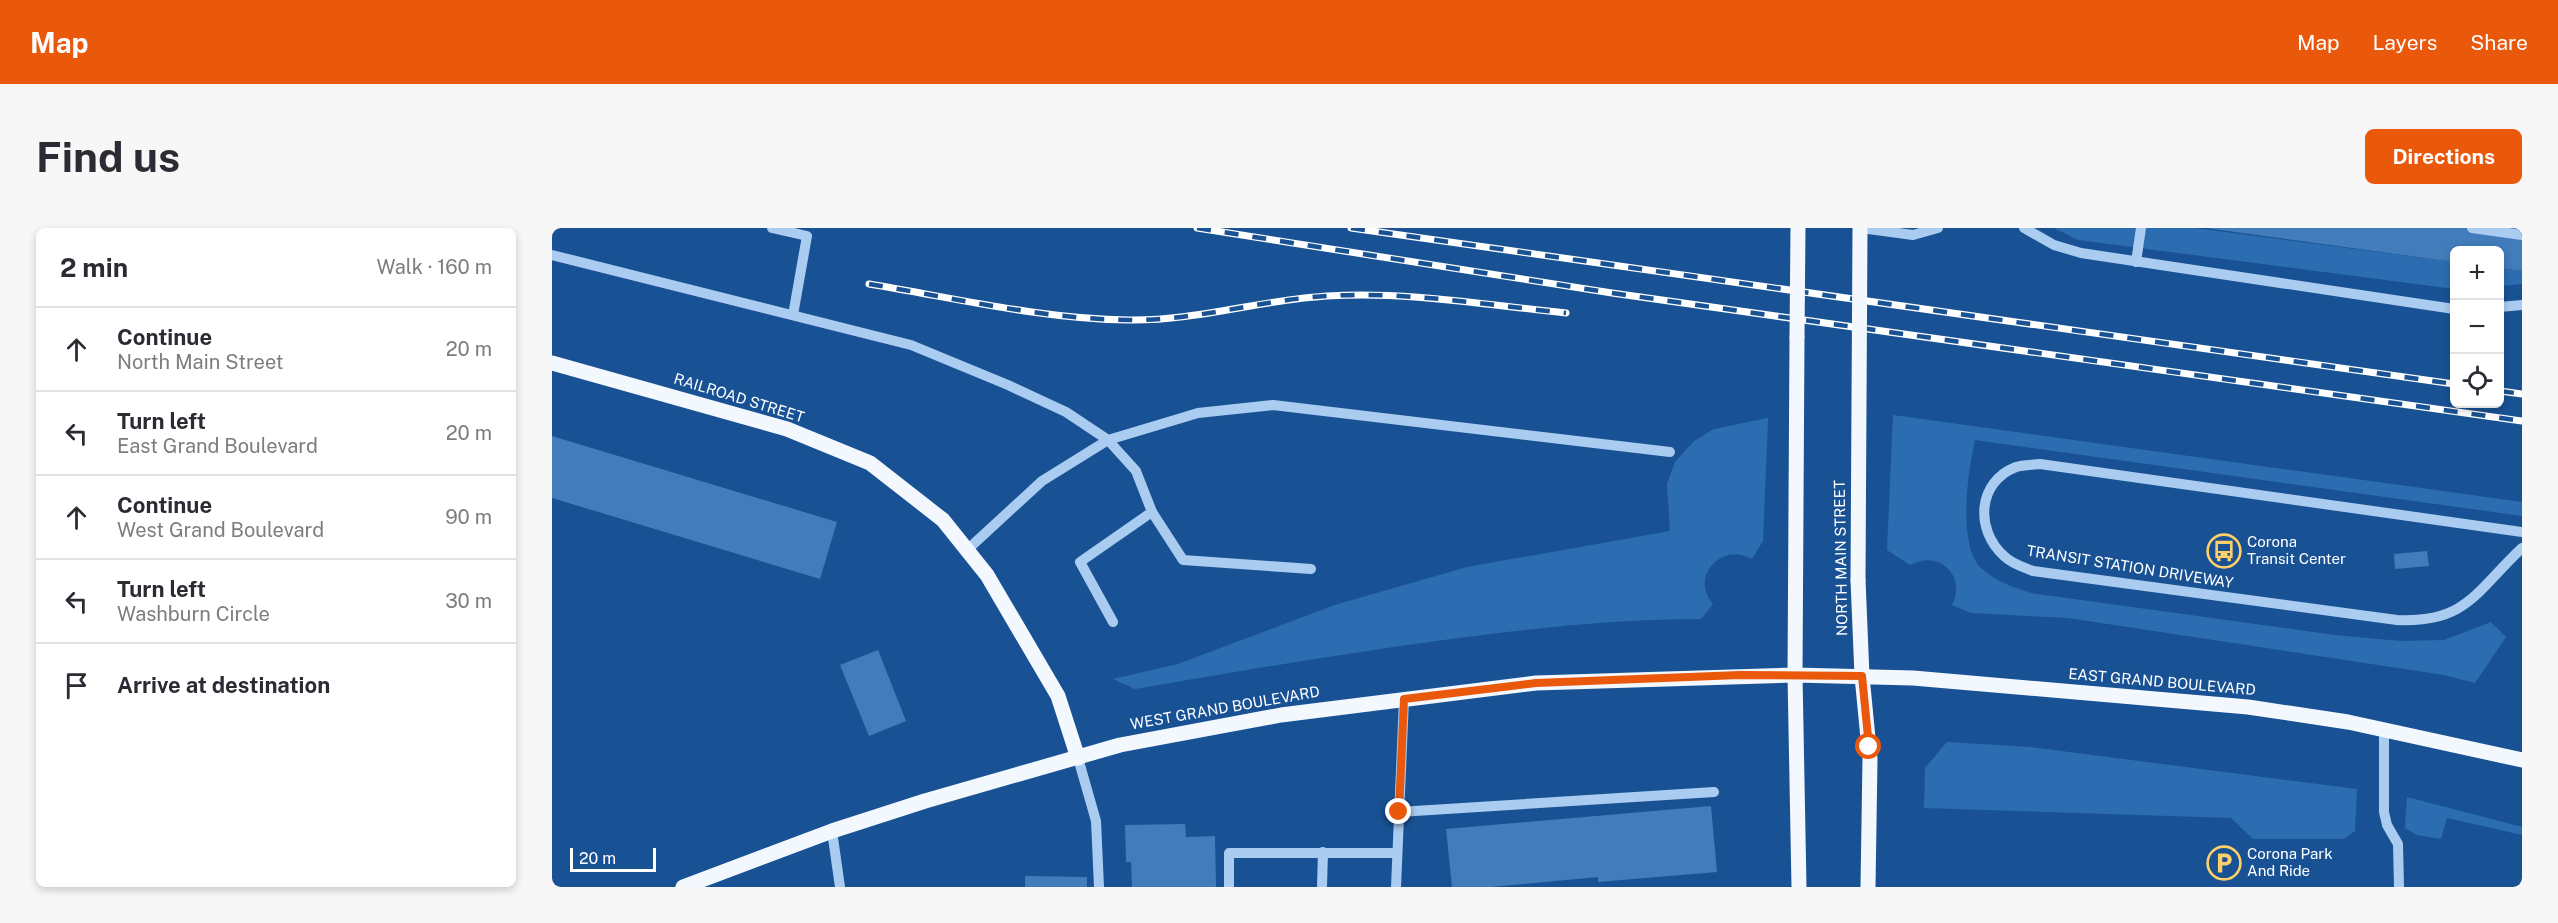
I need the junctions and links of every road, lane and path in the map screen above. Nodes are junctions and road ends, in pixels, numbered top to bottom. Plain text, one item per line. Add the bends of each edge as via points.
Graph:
1 (772, 228) edge
2 (1798, 228) edge
3 (1860, 228) edge
4 (1938, 228) edge
5 (2024, 228) edge
6 (2140, 228) edge
7 (2472, 228) edge
8 (2522, 235) edge
9 (552, 255) edge
10 (2136, 261) junction
11 (2522, 305) edge
12 (2504, 307) edge
13 (2450, 308) edge
14 (793, 315) junction
15 (552, 363) edge
16 (1108, 440) junction
17 (1670, 452) dead end
18 (1152, 512) junction
19 (2522, 532) edge
20 (2522, 548) edge
21 (967, 550) junction
22 (1311, 569) dead end
23 (1113, 622) dead end
24 (1795, 675) junction
25 (1862, 676) junction
26 (1404, 699) junction
27 (2384, 729) junction
28 (1078, 758) junction
29 (2522, 760) edge
30 (1714, 792) dead end
31 (1399, 812) junction
32 (832, 831) junction
33 (1323, 852) junction
34 (1397, 853) junction
35 (683, 887) edge
36 (840, 887) edge
37 (1099, 887) edge
38 (1229, 887) edge
39 (1322, 887) edge
40 (1396, 887) edge
41 (1799, 887) edge
42 (1868, 887) edge
43 (2399, 887) edge

1 - 14 street via 807,236
2 - 24 main road, bridge
3 - 4 street via 1913,235
3 - 25 main road, NORTH MAIN STREET, bridge via 1858,580
5 - 10 street via 2063,248
6 - 10 street
7 - 8 street
9 - 14 street
10 - 13 street
11 - 12 street
14 - 16 street via 911,345 1057,408
15 - 21 main road, RAILROAD STREET via 787,429 870,463 943,520
16 - 17 street via 1198,413 1273,405
16 - 18 street via 1137,471
16 - 21 street via 1042,481
18 - 22 street via 1183,560
18 - 23 street via 1080,562
19 - 20 street, TRANSIT STATION DRIVEWAY via 2040,464 2004,473 1992,485 1983,511 1986,529 2004,557 2033,571 2397,620 2432,620 2458,610
21 - 28 main road, RAILROAD STREET via 987,575 1058,696
24 - 25 main road, EAST GRAND BOULEVARD
24 - 26 main road, WEST GRAND BOULEVARD via 1536,683
24 - 41 main road
25 - 27 main road, EAST GRAND BOULEVARD via 2248,707
25 - 42 main road, NORTH MAIN STREET via 1870,759
26 - 28 main road, WEST GRAND BOULEVARD via 1281,715 1120,745
26 - 31 street
27 - 29 main road, EAST GRAND BOULEVARD
27 - 43 street via 2384,812 2398,844
28 - 32 main road, WEST GRAND BOULEVARD
28 - 37 street via 1096,821
30 - 31 street
31 - 34 street
32 - 35 main road, WEST GRAND BOULEVARD
32 - 36 street
33 - 34 street
33 - 38 street via 1229,853
33 - 39 street
34 - 40 street

